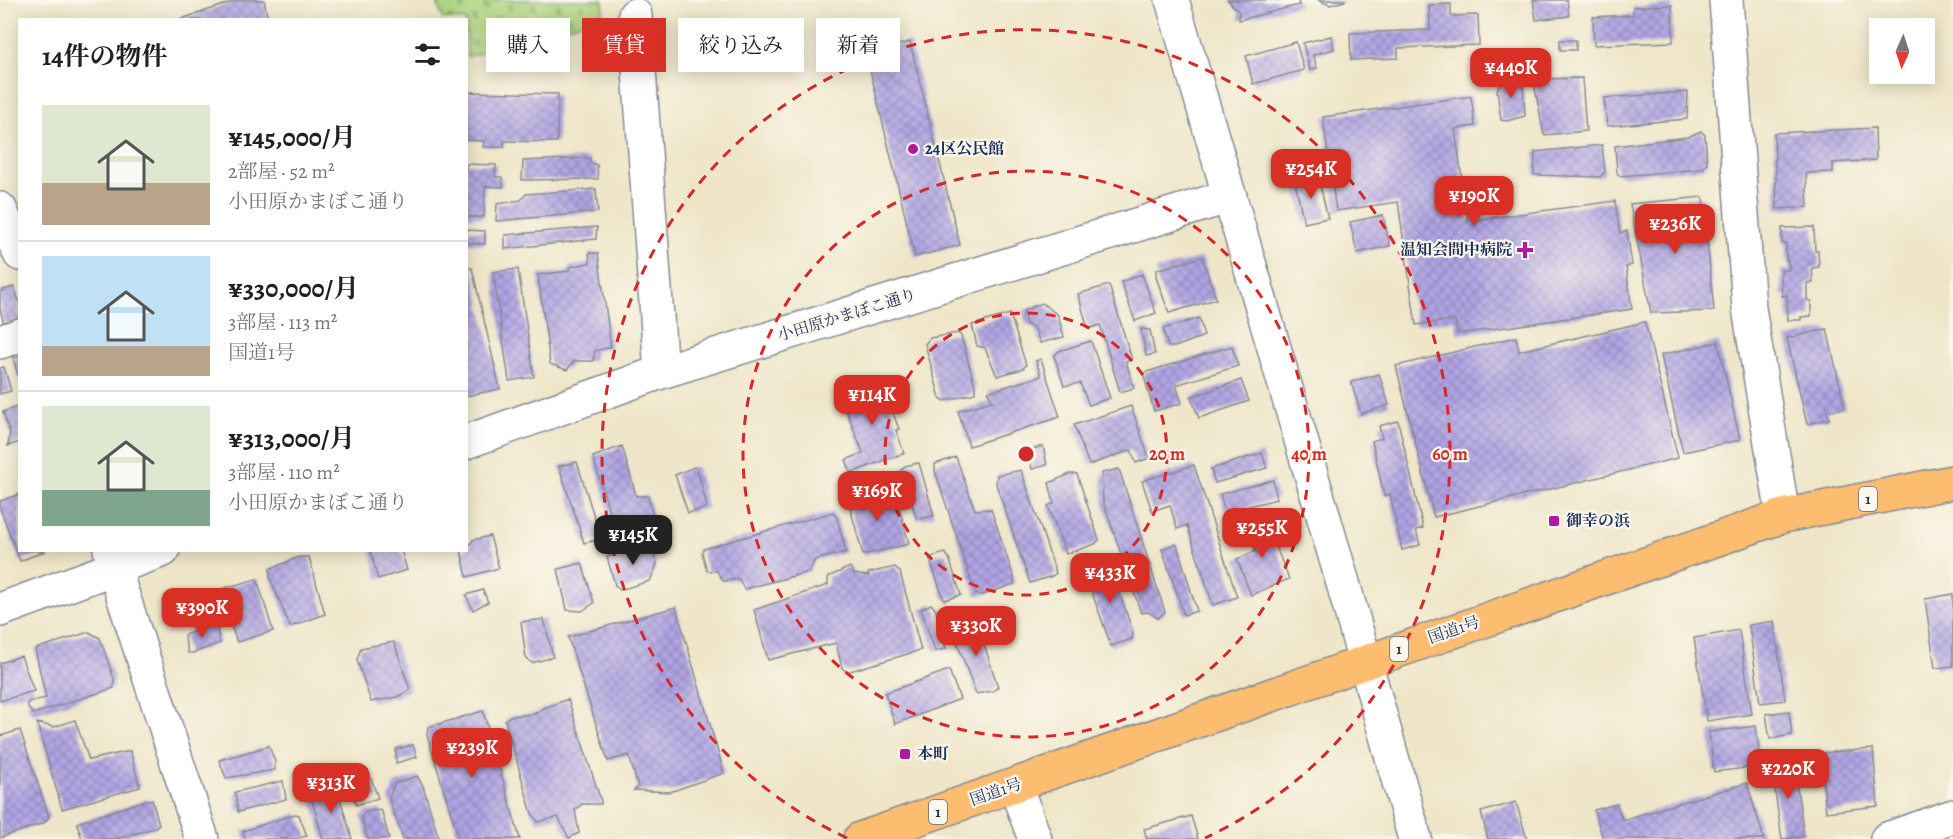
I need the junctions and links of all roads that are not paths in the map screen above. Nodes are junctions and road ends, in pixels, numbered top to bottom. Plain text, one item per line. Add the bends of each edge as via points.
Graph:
1 (1172, 0) edge
2 (1726, 0) edge
3 (635, 15) dead end
4 (1230, 196) junction
5 (0, 209) edge
6 (18, 250) edge
7 (18, 336) edge
8 (0, 342) edge
9 (662, 372) junction
10 (468, 441) edge
11 (1953, 482) edge
12 (1783, 516) junction
13 (152, 552) edge
14 (112, 559) edge
15 (0, 610) edge
16 (1364, 661) junction
17 (1015, 785) junction
18 (1953, 816) edge
19 (202, 839) edge
20 (860, 839) edge
21 (1035, 839) edge
22 (1415, 839) edge
23 (1887, 839) edge

1 - 4 street
2 - 12 street via 1749,308
3 - 9 street
4 - 9 street, 小田原かまぼこ通り
4 - 16 street
5 - 6 street
7 - 8 street
9 - 10 street, 小田原かまぼこ通り
11 - 12 highway, 国道1号 / 1
12 - 16 highway, 国道1号 / 1
13 - 14 street
14 - 15 street
14 - 19 street
16 - 17 highway, 国道1号 / 1
16 - 22 street
17 - 20 highway, 国道1号 / 1
17 - 21 street
18 - 23 street

